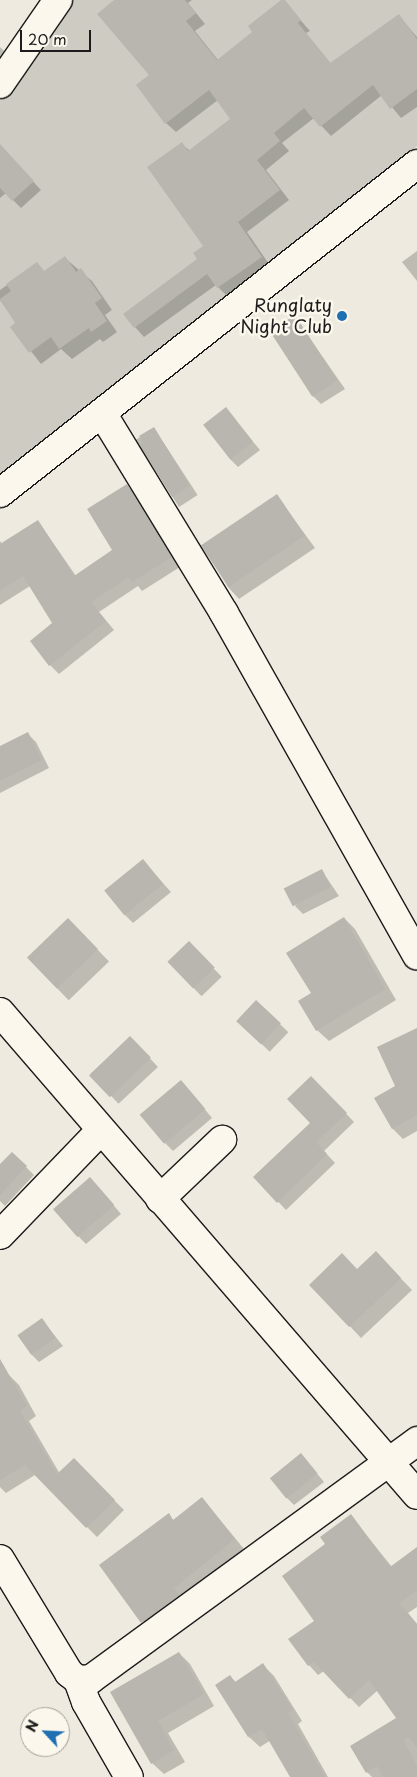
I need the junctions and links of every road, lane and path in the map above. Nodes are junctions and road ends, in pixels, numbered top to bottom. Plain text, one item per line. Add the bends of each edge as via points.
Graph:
1 (58, 0) edge
2 (0, 84) edge
3 (417, 164) edge
4 (102, 413) junction
5 (0, 493) edge
6 (417, 955) edge
7 (0, 1012) edge
8 (100, 1130) junction
9 (222, 1140) dead end
10 (160, 1199) junction
11 (0, 1235) edge
12 (417, 1441) edge
13 (390, 1461) junction
14 (417, 1495) edge
15 (0, 1559) edge
16 (78, 1680) junction
17 (129, 1777) edge

1 - 2 street
3 - 4 street
4 - 5 street
4 - 6 street via 224,612
7 - 8 street
8 - 10 street
8 - 11 street
9 - 10 street
10 - 13 street
12 - 13 street
13 - 14 street
13 - 16 street via 91,1679
15 - 16 street via 69,1673
16 - 17 street via 86,1702

